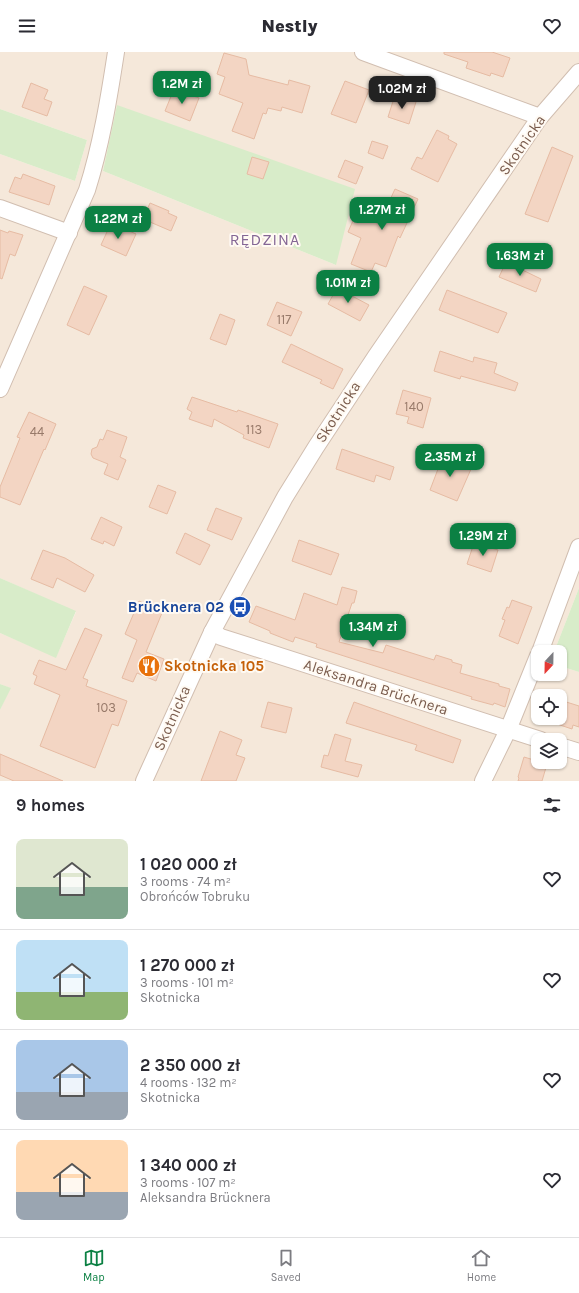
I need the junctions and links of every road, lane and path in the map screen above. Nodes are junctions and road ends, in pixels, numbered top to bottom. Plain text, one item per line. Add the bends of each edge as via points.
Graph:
1 (116, 52) edge
2 (363, 52) edge
3 (579, 72) edge
4 (540, 117) junction
5 (0, 208) edge
6 (69, 233) junction
7 (0, 389) edge
8 (579, 547) edge
9 (212, 632) junction
10 (543, 645) edge
11 (531, 673) edge
12 (508, 730) junction
13 (531, 737) edge
14 (567, 748) edge
15 (579, 752) edge
16 (144, 781) edge
17 (483, 781) edge

1 - 6 street via 94,166
2 - 4 street
3 - 4 street, Skotnicka
4 - 9 street, Skotnicka via 316,447 285,497
5 - 6 street
6 - 7 street
8 - 10 street
9 - 12 street, Aleksandra Brücknera
9 - 16 street, Skotnicka
11 - 12 street
12 - 13 street, Aleksandra Brücknera
12 - 17 street
14 - 15 street

